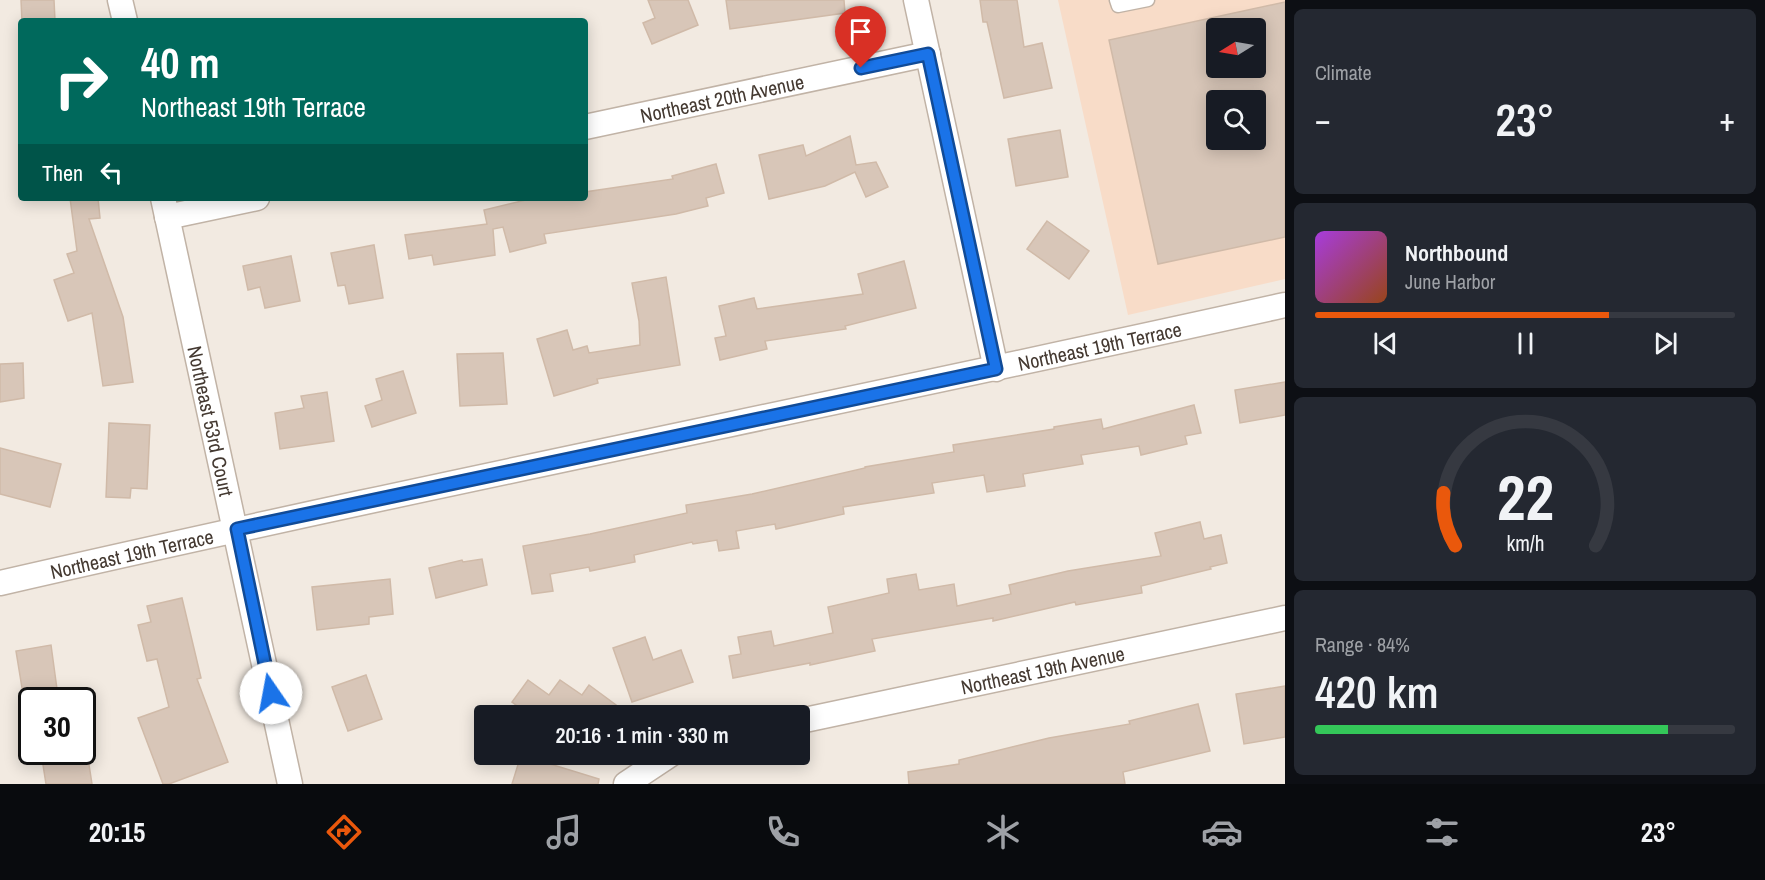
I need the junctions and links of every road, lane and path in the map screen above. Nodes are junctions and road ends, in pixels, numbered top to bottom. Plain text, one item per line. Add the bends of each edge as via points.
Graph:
1 (120, 0) edge
2 (916, 0) edge
3 (1116, 0) edge
4 (1148, 0) edge
5 (124, 18) edge
6 (928, 54) junction
7 (588, 127) edge
8 (226, 201) edge
9 (165, 207) edge
10 (1285, 305) edge
11 (996, 369) junction
12 (237, 529) junction
13 (0, 583) edge
14 (1285, 618) edge
15 (810, 719) edge
16 (654, 765) edge
17 (291, 784) edge
18 (626, 784) edge

1 - 5 street
2 - 6 street
3 - 4 lane via 1118,6
6 - 7 street, Northeast 20th Avenue
6 - 11 street
8 - 9 street
9 - 12 street, Northeast 53rd Court
10 - 11 street, Northeast 19th Terrace
11 - 12 street, Northeast 19th Terrace
12 - 13 street, Northeast 19th Terrace
12 - 17 street, Northeast 53rd Court
14 - 15 street, Northeast 19th Avenue
16 - 18 street

